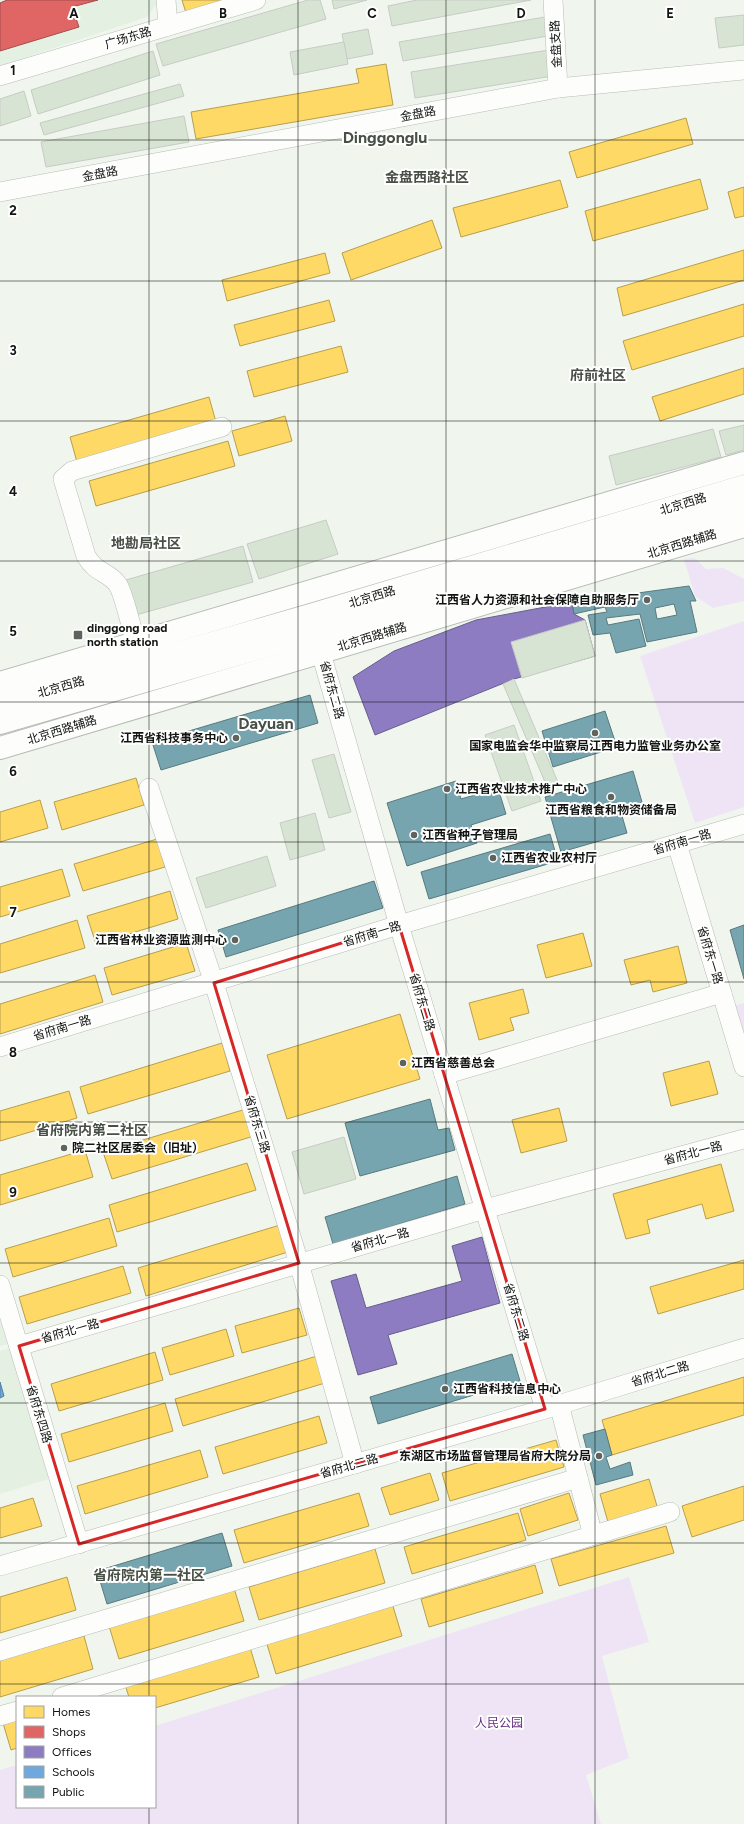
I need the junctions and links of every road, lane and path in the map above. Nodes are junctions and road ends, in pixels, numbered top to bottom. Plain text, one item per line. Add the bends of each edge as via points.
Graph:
1 (166, 0) edge
2 (256, 0) edge
3 (553, 0) edge
4 (168, 26) junction
5 (744, 70) edge
6 (0, 76) edge
7 (558, 88) junction
8 (0, 192) edge
9 (222, 427) dead end
10 (744, 463) edge
11 (744, 486) edge
12 (744, 505) edge
13 (744, 526) edge
14 (304, 593) junction
15 (316, 633) junction
16 (136, 643) junction
17 (0, 683) edge
18 (0, 704) edge
19 (0, 723) edge
20 (0, 748) edge
21 (149, 788) dead end
22 (744, 824) edge
23 (677, 844) junction
24 (399, 926) junction
25 (214, 983) junction
26 (722, 993) junction
27 (0, 1047) edge
28 (744, 1067) edge
29 (444, 1075) junction
30 (744, 1139) edge
31 (485, 1209) junction
32 (300, 1264) junction
33 (0, 1285) edge
34 (19, 1346) junction
35 (744, 1348) edge
36 (552, 1407) junction
37 (355, 1464) junction
38 (578, 1478) junction
39 (670, 1512) dead end
40 (591, 1528) dead end
41 (79, 1544) junction
42 (0, 1566) edge
43 (0, 1651) edge
44 (65, 1696) edge
45 (16, 1711) edge
46 (0, 1716) edge

1 - 4 street
2 - 4 street, 广场东路
3 - 7 street, 金盘支路
4 - 6 street, 广场东路
5 - 7 street, 金盘路
7 - 8 street, 金盘路
9 - 16 street via 72,471 63,479 86,556 92,566 119,586
10 - 14 main road
11 - 15 main road, 北京西路
12 - 15 main road, 北京西路
13 - 15 main road, 北京西路辅路
14 - 15 street, 省府东二路
14 - 16 main road
15 - 18 main road, 北京西路
15 - 19 main road, 北京西路
15 - 20 main road, 北京西路辅路
15 - 24 street, 省府东二路
16 - 17 main road
21 - 25 street, 省府东三路
22 - 23 street, 省府南一路
23 - 24 street, 省府南一路
23 - 26 street, 省府东一路
24 - 25 street, 省府南一路
24 - 29 street, 省府东二路
25 - 27 street, 省府南一路
25 - 32 street, 省府东三路
26 - 28 street, 省府东一路
26 - 29 street
29 - 31 street, 省府东二路
30 - 31 street, 省府北一路
31 - 32 street, 省府北一路
31 - 36 street, 省府东二路
32 - 34 street, 省府北一路
32 - 37 street, 省府东三路
33 - 34 street, 省府东四路
34 - 41 street, 省府东四路
35 - 36 street, 省府北二路
36 - 37 street, 省府北二路
36 - 38 street, 省府东二路
37 - 41 street, 省府北二路
38 - 40 street, 省府东二路
38 - 43 street
39 - 44 street
41 - 42 street, 省府北二路
45 - 46 street

